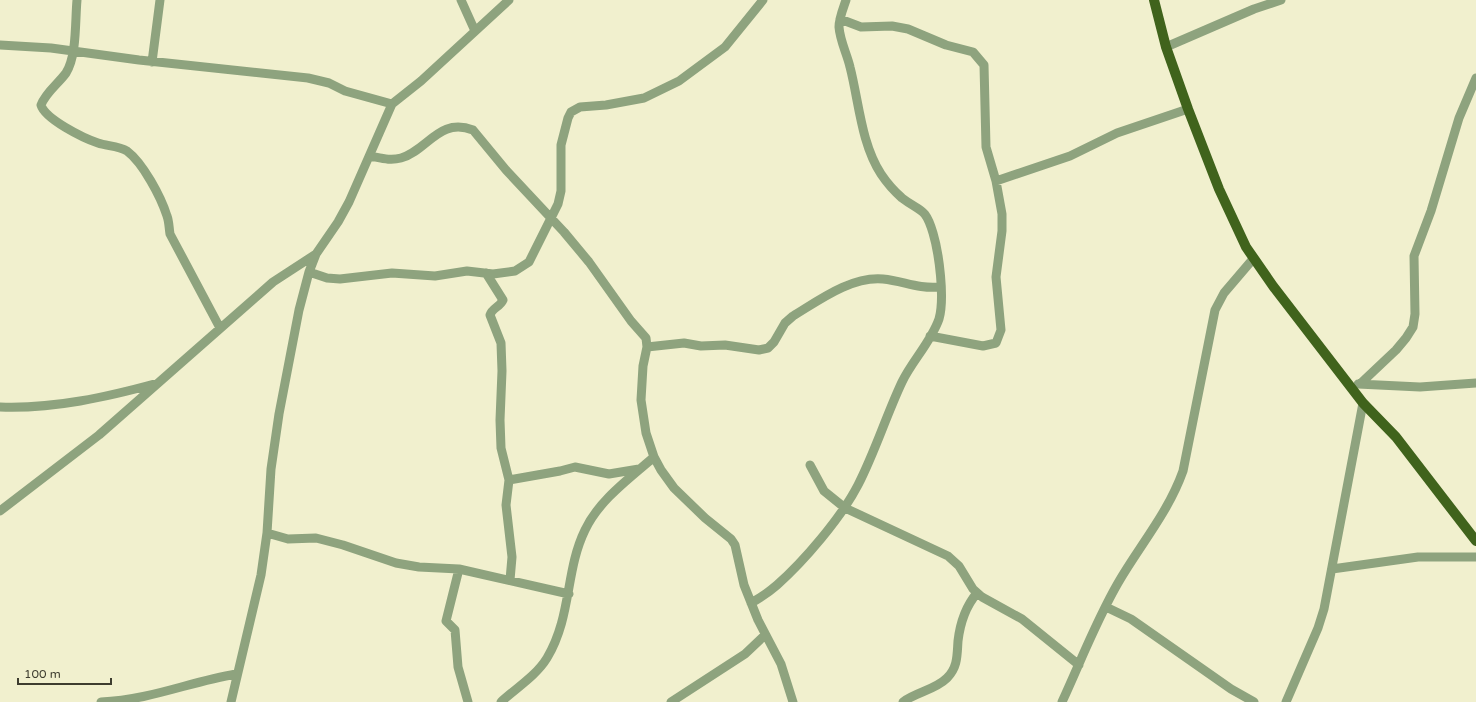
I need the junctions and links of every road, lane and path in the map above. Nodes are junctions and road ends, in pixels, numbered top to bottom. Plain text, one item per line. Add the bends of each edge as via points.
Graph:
1 (77, 0) edge
2 (160, 0) edge
3 (461, 0) edge
4 (509, 0) edge
5 (762, 0) edge
6 (846, 0) edge
7 (1281, 0) edge
8 (1157, 2) edge
9 (840, 19) junction
10 (475, 31) junction
11 (0, 45) edge
12 (1166, 47) junction
13 (73, 51) junction
14 (152, 62) junction
15 (1476, 78) edge
16 (392, 104) junction
17 (1188, 109) junction
18 (370, 156) junction
19 (996, 181) junction
20 (551, 218) junction
21 (316, 254) junction
22 (1253, 259) junction
23 (309, 272) junction
24 (486, 274) junction
25 (940, 287) junction
26 (220, 328) junction
27 (930, 336) junction
28 (647, 347) junction
29 (161, 382) junction
30 (1476, 383) edge
31 (1356, 386) junction
32 (1363, 403) junction
33 (0, 407) edge
34 (654, 457) junction
35 (810, 465) dead end
36 (640, 469) junction
37 (509, 480) junction
38 (845, 508) junction
39 (0, 511) edge
40 (267, 533) junction
41 (1476, 541) edge
42 (1476, 557) edge
43 (459, 569) junction
44 (1332, 569) junction
45 (510, 580) junction
46 (977, 592) junction
47 (569, 594) junction
48 (751, 603) junction
49 (1106, 608) junction
50 (765, 635) junction
51 (1079, 665) junction
52 (236, 674) junction
53 (101, 702) edge
54 (231, 702) edge
55 (468, 702) edge
56 (501, 702) edge
57 (671, 702) edge
58 (794, 702) edge
59 (903, 702) edge
60 (1062, 702) edge
61 (1254, 702) edge
62 (1286, 702) edge

1 - 13 street
2 - 14 street
3 - 10 street
4 - 10 street
5 - 20 street via 725,48 679,81 644,98 580,107 571,112 561,145 561,191
6 - 9 street
7 - 12 street
8 - 12 main road
9 - 19 street via 861,27 892,26 908,29 946,45 974,52 979,57 984,65 986,78 986,147
9 - 25 street via 841,39 849,60 872,157 894,191 926,214 938,253
10 - 16 street
11 - 13 street
12 - 17 main road
13 - 14 street
13 - 26 street via 68,68 45,96 42,108 51,119 89,139 118,147 134,156 157,192 168,217 170,234
14 - 16 street via 308,78
15 - 31 street via 1459,118 1431,211 1414,256 1413,327 1396,350
16 - 18 street
17 - 19 street via 1117,133 1070,156
17 - 22 main road via 1233,221
18 - 20 street via 391,160 402,158 438,133 455,127 465,127 473,130
18 - 21 street via 338,222
19 - 27 street via 1002,214 996,277 1001,318 999,338 996,343 983,346
20 - 24 street via 529,262 522,268
20 - 28 street via 589,262 646,338
21 - 23 street
21 - 26 street via 273,282
22 - 31 main road
22 - 49 street via 1224,293 1215,310 1178,487 1158,523 1118,583
23 - 24 street via 340,279 392,273 430,276 467,271
23 - 40 street via 279,414 271,469
24 - 37 street via 503,300 490,315 501,343 501,448
25 - 27 street via 939,319
25 - 28 street via 920,288 880,279 855,283 793,316 768,348 759,350 684,343
26 - 29 street
27 - 38 street via 910,365 858,486
28 - 34 street via 641,400 646,432
29 - 33 street via 108,396 65,403 24,408
29 - 39 street via 99,435
30 - 31 street via 1420,387
31 - 32 main road
32 - 41 main road via 1396,437
32 - 44 street
34 - 36 street
34 - 48 street via 674,488 731,539 737,551
35 - 38 street via 824,491
36 - 37 street via 609,474 575,467
36 - 47 street via 596,512 585,530 577,553
37 - 45 street via 506,506 512,557
38 - 46 street via 948,556 959,566
38 - 48 street via 795,568 776,587
40 - 43 street via 293,540 316,538 407,566
40 - 52 street via 254,612
42 - 44 street via 1418,557
43 - 45 street
43 - 55 street via 446,621 455,630 458,666
44 - 62 street via 1318,628
45 - 47 street
46 - 51 street via 991,603 1022,619
46 - 59 street via 960,626 955,667 941,683
47 - 56 street via 558,637 546,658 536,672
48 - 50 street
49 - 51 street
49 - 61 street via 1131,619
50 - 57 street via 745,654
50 - 58 street via 781,664
51 - 60 street
52 - 53 street via 128,701
52 - 54 street

